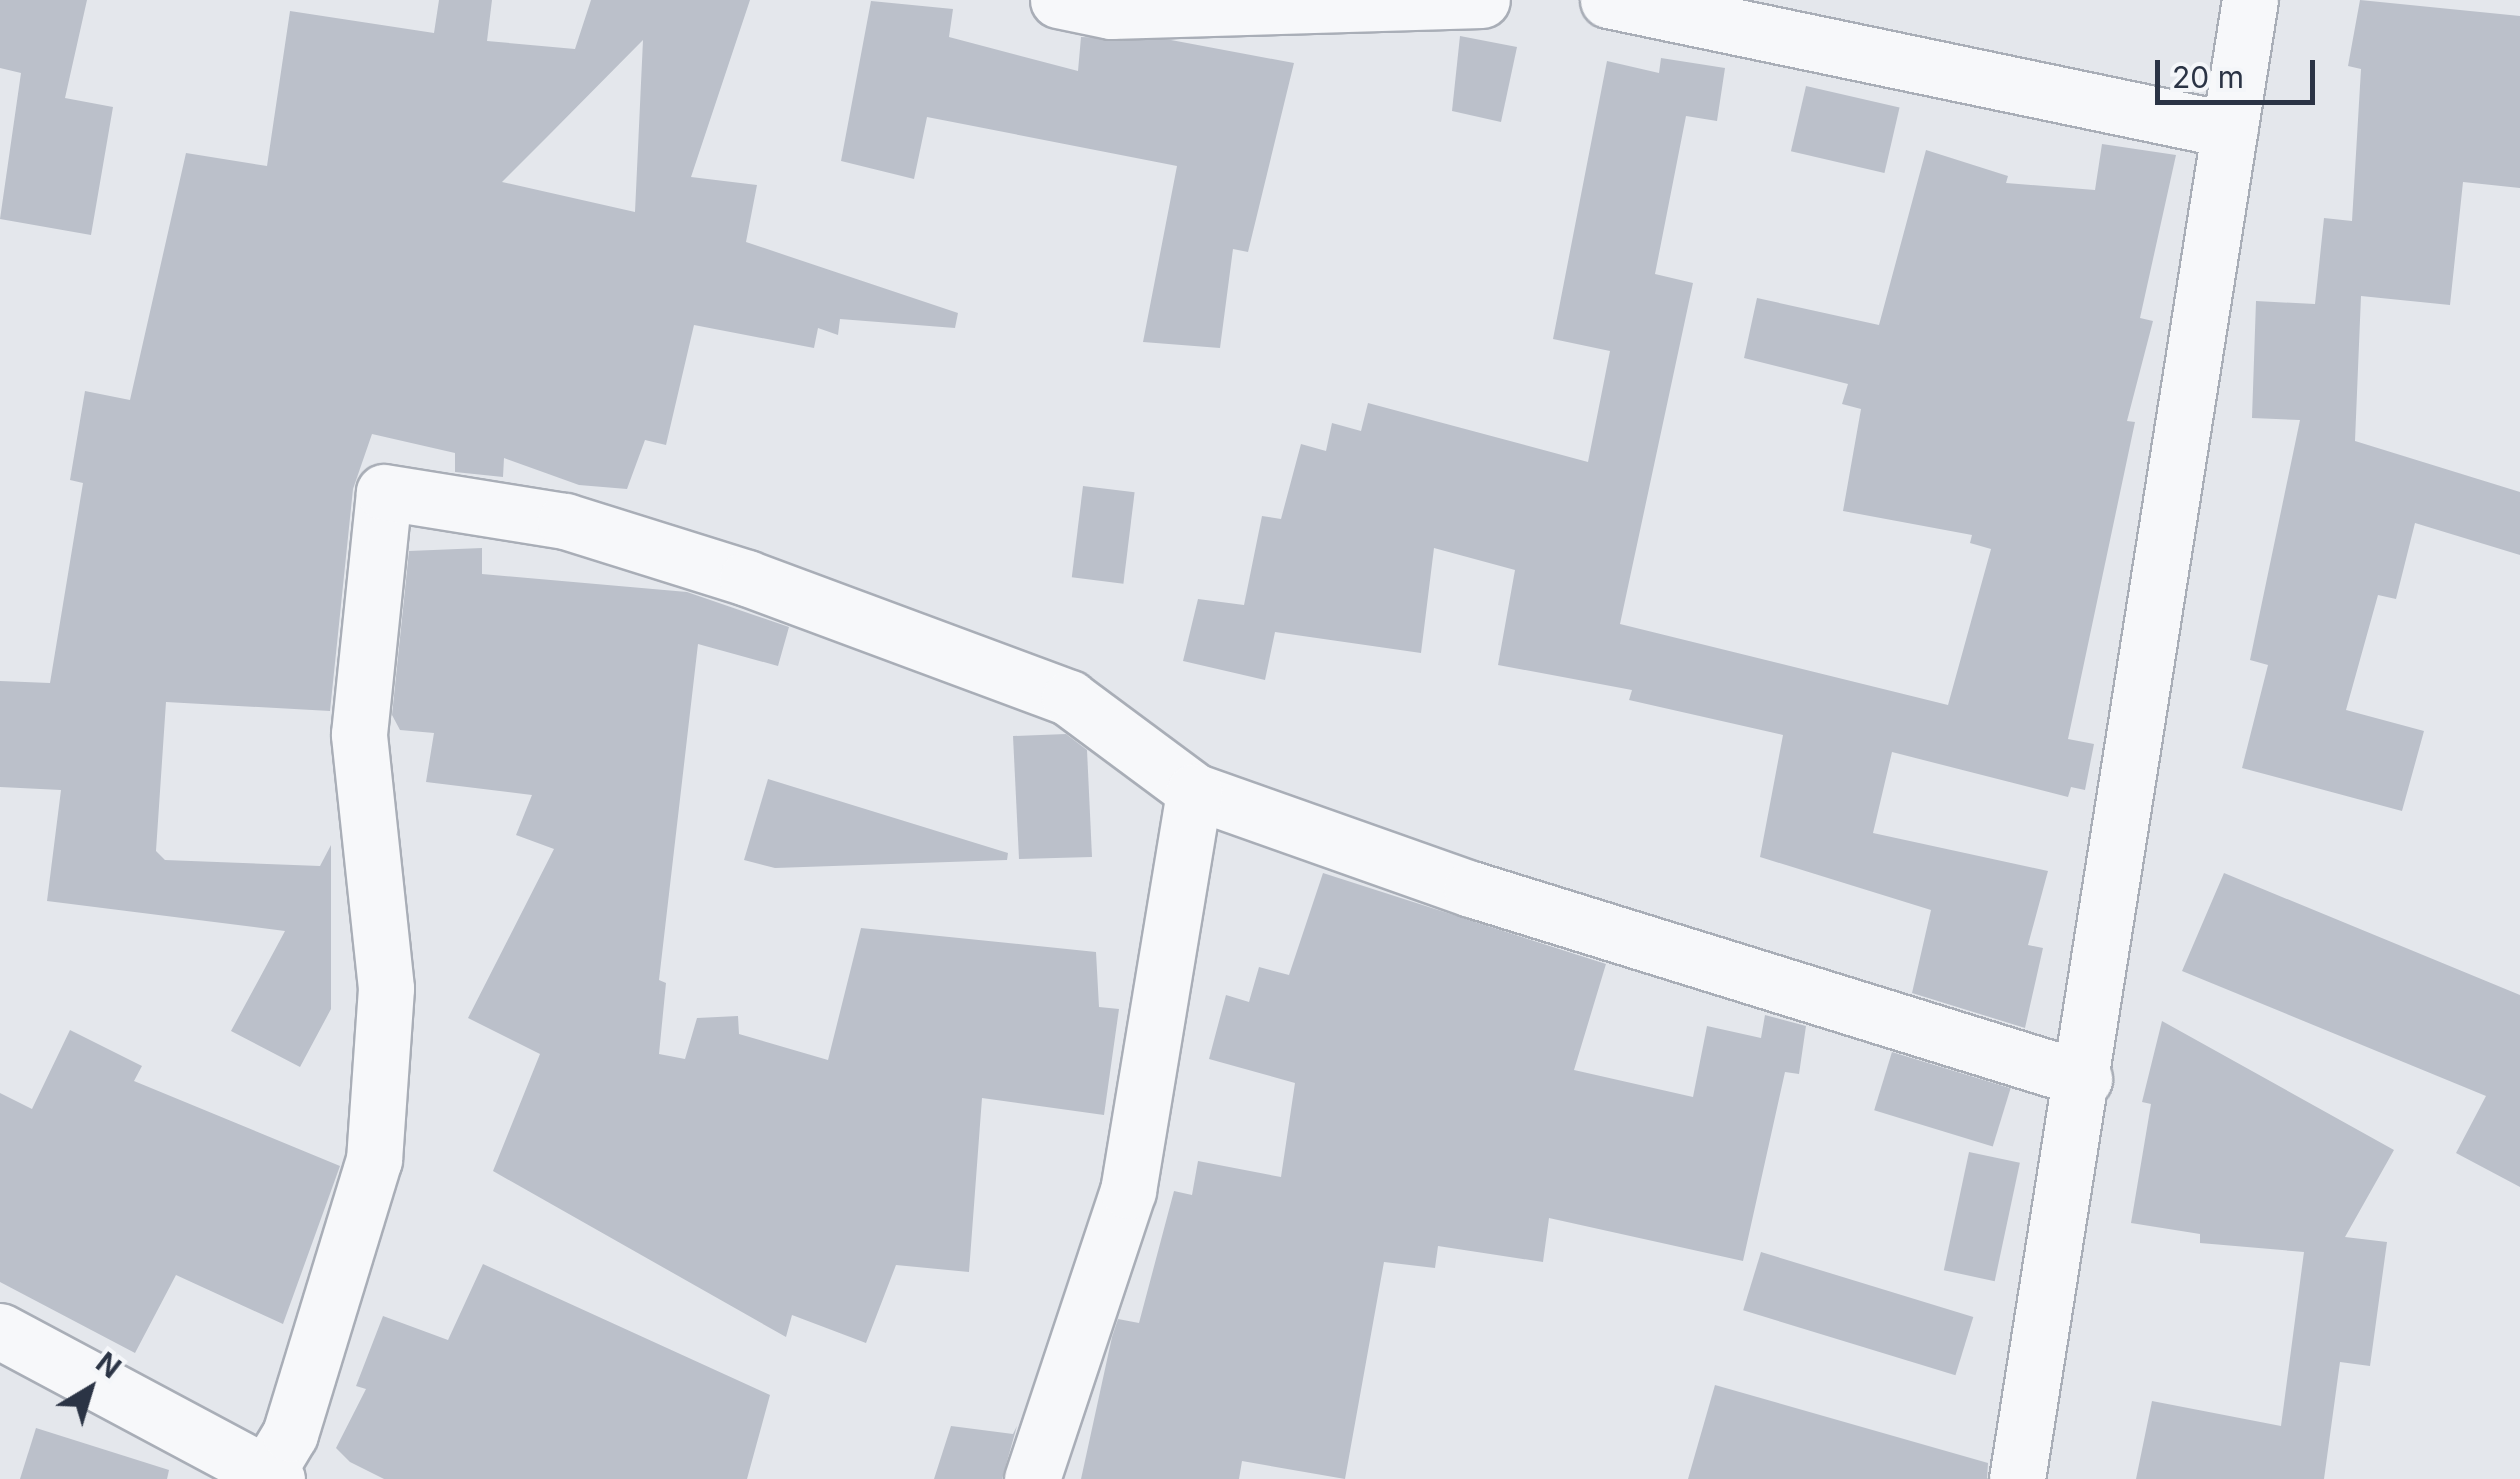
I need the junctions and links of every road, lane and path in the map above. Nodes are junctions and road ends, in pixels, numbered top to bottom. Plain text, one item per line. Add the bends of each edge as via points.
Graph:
1 (1058, 0) edge
2 (1482, 0) edge
3 (1608, 0) edge
4 (2250, 0) edge
5 (2230, 130) junction
6 (1194, 791) junction
7 (2084, 1080) junction
8 (0, 1331) edge
9 (269, 1477) edge
10 (1032, 1479) edge
11 (2017, 1479) edge

1 - 2 street via 1110,11
3 - 5 street
4 - 5 street
5 - 7 street
6 - 7 street via 1471,888
6 - 9 street via 1069,698 747,578 565,522 384,492 360,734 386,988 374,1160 290,1434
6 - 10 street via 1128,1191
7 - 11 street
8 - 9 street

